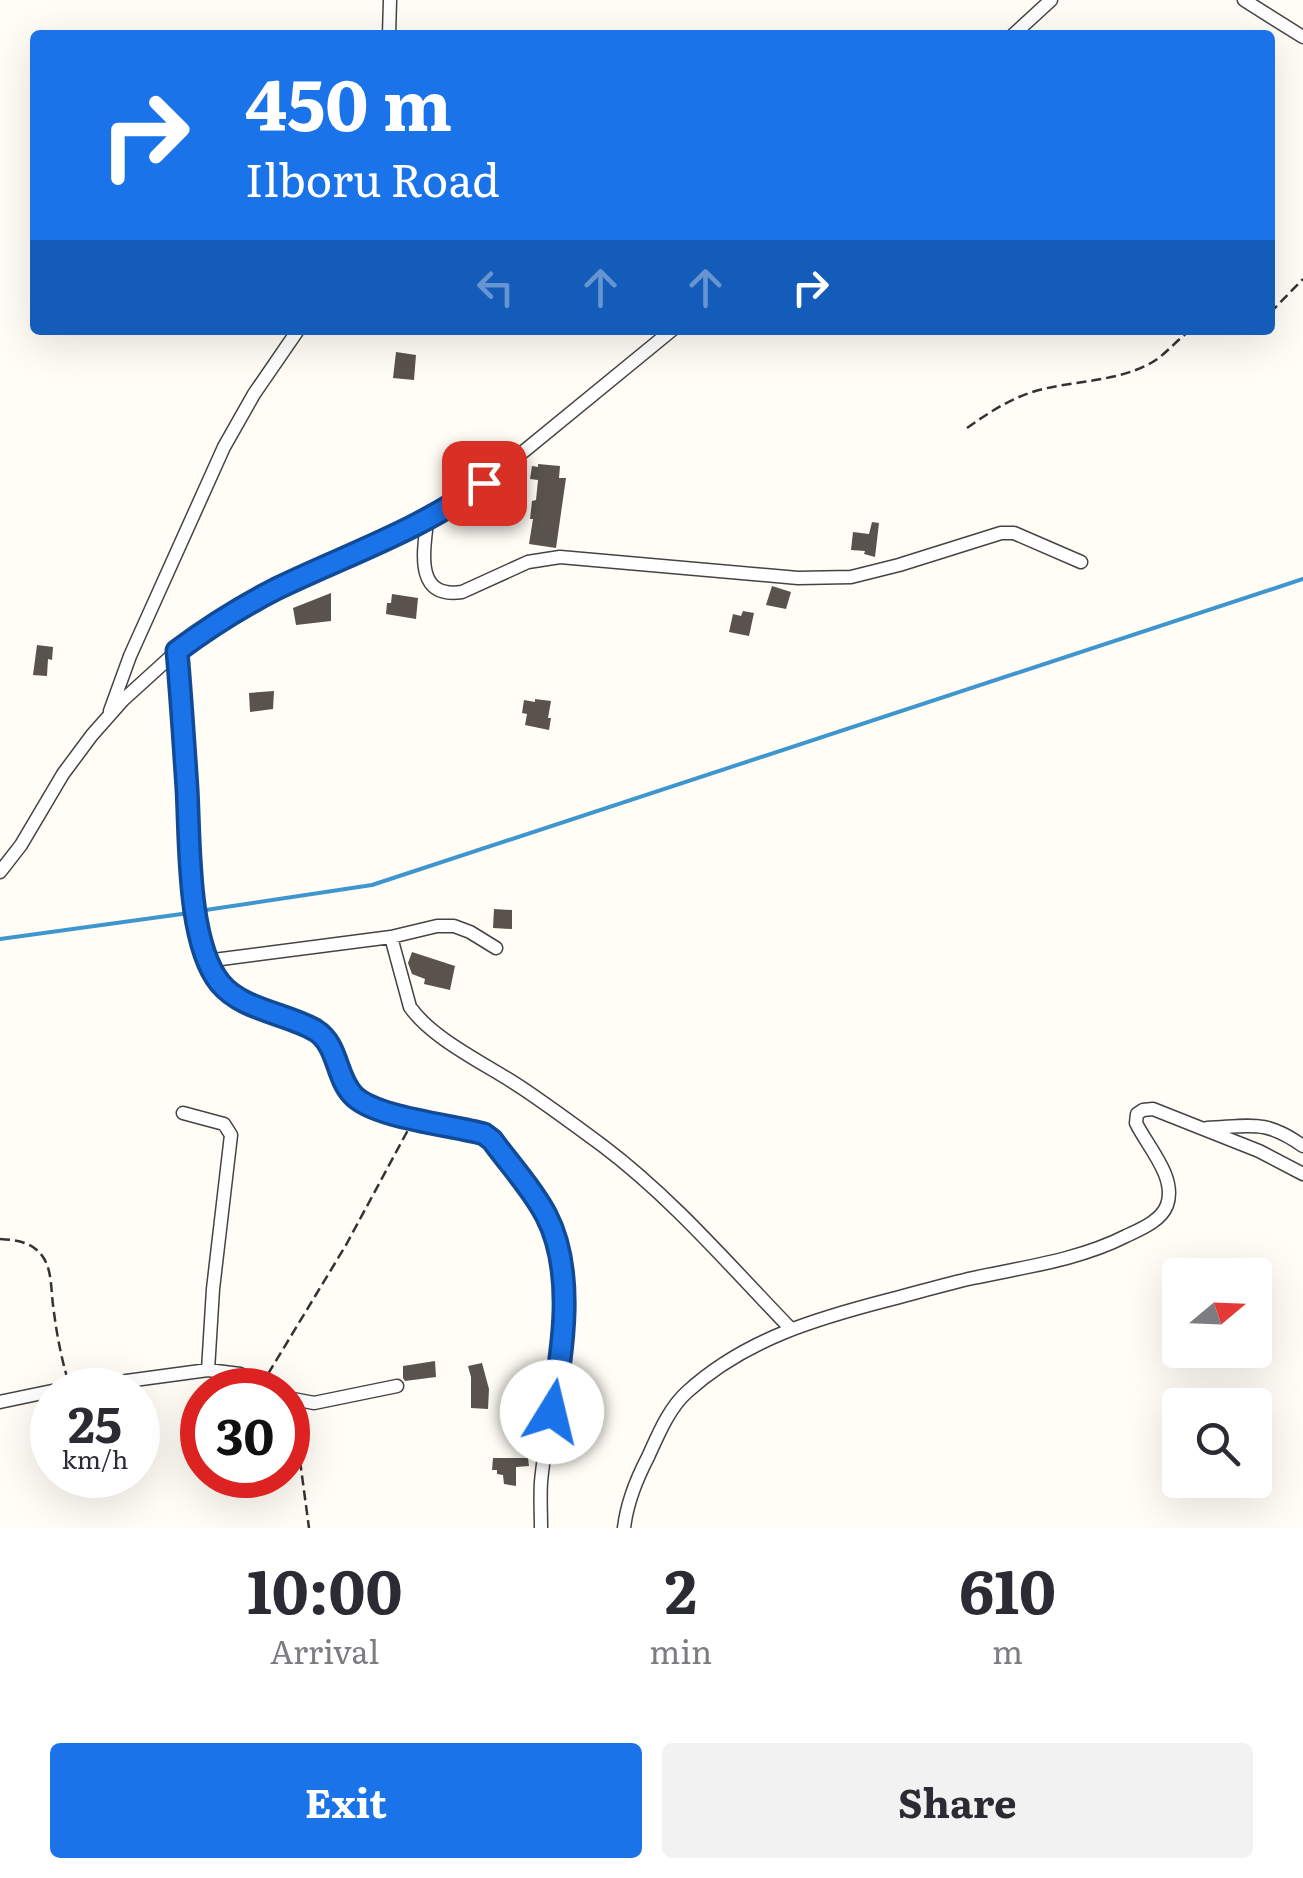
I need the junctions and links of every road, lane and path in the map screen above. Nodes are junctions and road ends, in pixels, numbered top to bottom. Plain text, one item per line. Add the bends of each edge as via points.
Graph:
1 (390, 0) edge
2 (1051, 0) edge
3 (1244, 0) edge
4 (389, 30) edge
5 (1018, 30) edge
6 (1303, 37) edge
7 (1303, 279) edge
8 (1275, 308) edge
9 (295, 335) edge
10 (666, 335) edge
11 (1185, 335) edge
12 (967, 428) dead end
13 (426, 520) junction
14 (1081, 562) dead end
15 (177, 651) junction
16 (107, 718) junction
17 (0, 872) edge
18 (391, 937) junction
19 (496, 948) dead end
20 (206, 961) junction
21 (182, 1113) dead end
22 (414, 1120) junction
23 (1204, 1128) junction
24 (1303, 1146) edge
25 (1303, 1174) edge
26 (0, 1238) edge
27 (790, 1328) junction
28 (63, 1368) edge
29 (208, 1368) edge
30 (278, 1368) edge
31 (397, 1386) dead end
32 (30, 1396) edge
33 (0, 1402) edge
34 (310, 1402) edge
35 (304, 1498) edge
36 (309, 1528) edge
37 (540, 1528) edge
38 (624, 1528) edge

1 - 4 street
2 - 5 street
3 - 6 street
7 - 8 path
9 - 16 street via 224,446
10 - 13 street via 501,470
11 - 12 path via 1152,364 1018,396
13 - 14 street via 426,575 441,592 452,593 560,556 798,578 851,576 1001,532
13 - 15 street via 272,591
15 - 16 street
15 - 20 street via 195,912
16 - 17 street
18 - 19 street via 454,926
18 - 20 street
18 - 27 street via 414,1013 606,1148
20 - 22 street via 242,1001 327,1041 354,1096
21 - 29 street via 224,1124 232,1135
22 - 30 path
22 - 37 street via 492,1140 537,1200 555,1237 563,1342
23 - 24 street via 1270,1126
23 - 25 street
23 - 27 street via 1153,1108 1137,1114 1165,1175 1169,1202 1162,1215 1131,1234 1095,1250
26 - 28 path via 21,1240 44,1258
27 - 38 street via 684,1394 631,1491
31 - 34 street
32 - 33 street
35 - 36 path

